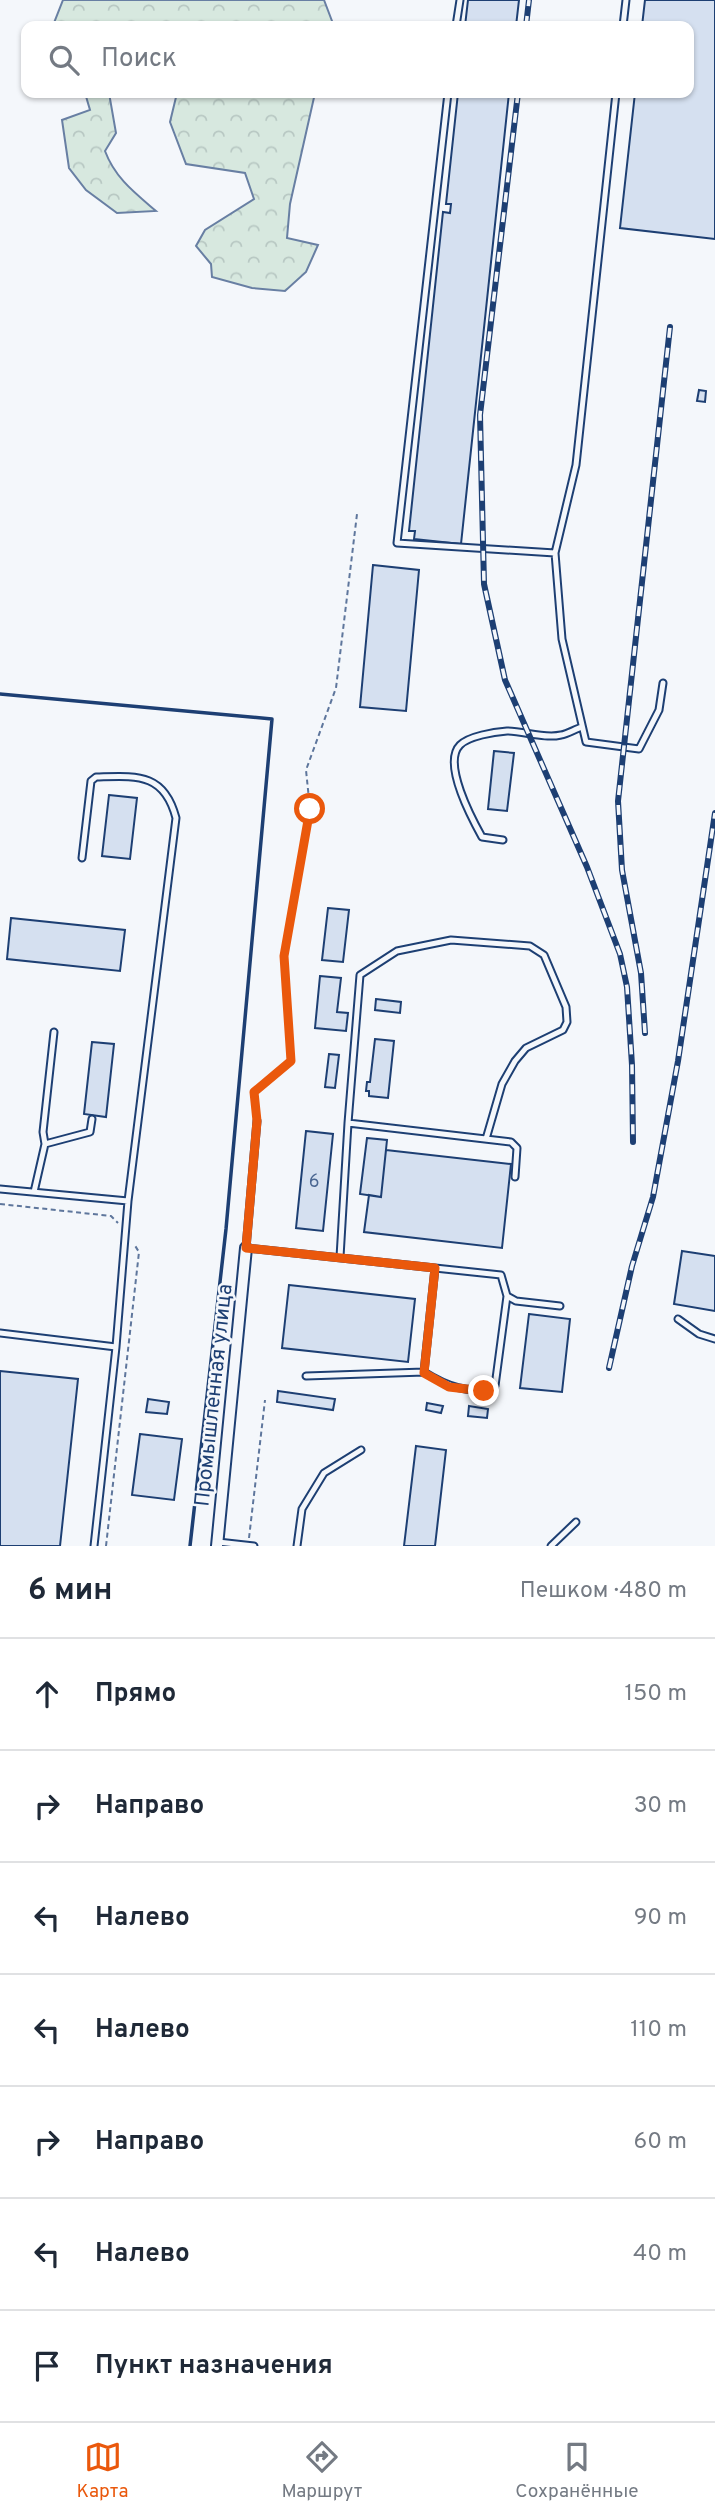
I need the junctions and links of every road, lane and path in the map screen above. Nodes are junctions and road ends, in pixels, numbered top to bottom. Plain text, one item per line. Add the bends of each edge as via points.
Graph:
1 (460, 0) edge
2 (626, 0) edge
3 (457, 21) edge
4 (624, 21) edge
5 (447, 98) edge
6 (615, 98) edge
7 (357, 514) dead end
8 (555, 553) junction
9 (663, 683) dead end
10 (582, 727) junction
11 (503, 840) dead end
12 (82, 858) dead end
13 (54, 1032) dead end
14 (92, 1119) dead end
15 (257, 1121) joint
16 (348, 1123) junction
17 (486, 1139) junction
18 (45, 1144) junction
19 (515, 1177) dead end
20 (0, 1189) edge
21 (34, 1192) junction
22 (128, 1201) junction
23 (0, 1204) edge
24 (126, 1231) junction
25 (246, 1248) junction
26 (340, 1257) junction
27 (435, 1268) junction
28 (507, 1296) junction
29 (560, 1306) dead end
30 (678, 1319) dead end
31 (0, 1333) edge
32 (715, 1339) edge
33 (116, 1347) junction
34 (424, 1373) junction
35 (306, 1376) dead end
36 (265, 1399) dead end
37 (361, 1450) dead end
38 (576, 1522) dead end
39 (217, 1544) edge
40 (248, 1545) edge
41 (94, 1546) edge
42 (106, 1546) edge
43 (254, 1546) edge
44 (297, 1546) edge
45 (551, 1546) edge

1 - 3 lane
2 - 4 lane
5 - 8 lane via 397,543
6 - 8 lane via 576,465
7 - 15 path via 336,688 306,770 310,809 284,956 291,1061 254,1092
8 - 10 lane via 562,639
9 - 10 lane via 659,710 639,749 586,742
10 - 11 lane via 560,735 492,733 460,744 454,765 456,778 475,824 482,837
12 - 22 lane via 91,781 96,777 134,776 150,780 168,794 176,818
13 - 18 lane
14 - 18 lane via 90,1132
15 - 25 lane
16 - 17 lane
16 - 17 lane via 360,975 397,951 451,940 530,946 544,955 566,1007 567,1021 563,1030 526,1048 515,1060 502,1084
16 - 26 lane
17 - 19 lane via 511,1142 517,1148
18 - 21 lane
20 - 21 lane
21 - 22 lane
22 - 24 lane
23 - 24 path via 111,1216
24 - 33 lane
24 - 42 path via 139,1252
25 - 26 lane
25 - 39 street, Промышленная улица
26 - 27 lane
27 - 28 lane via 500,1275
27 - 34 lane
28 - 29 lane
28 - 34 lane via 495,1386 484,1391 449,1387
30 - 32 lane
31 - 33 lane
33 - 41 lane
34 - 35 lane
36 - 40 path
37 - 44 lane via 324,1473 302,1509
38 - 45 lane
39 - 40 lane
40 - 43 lane

